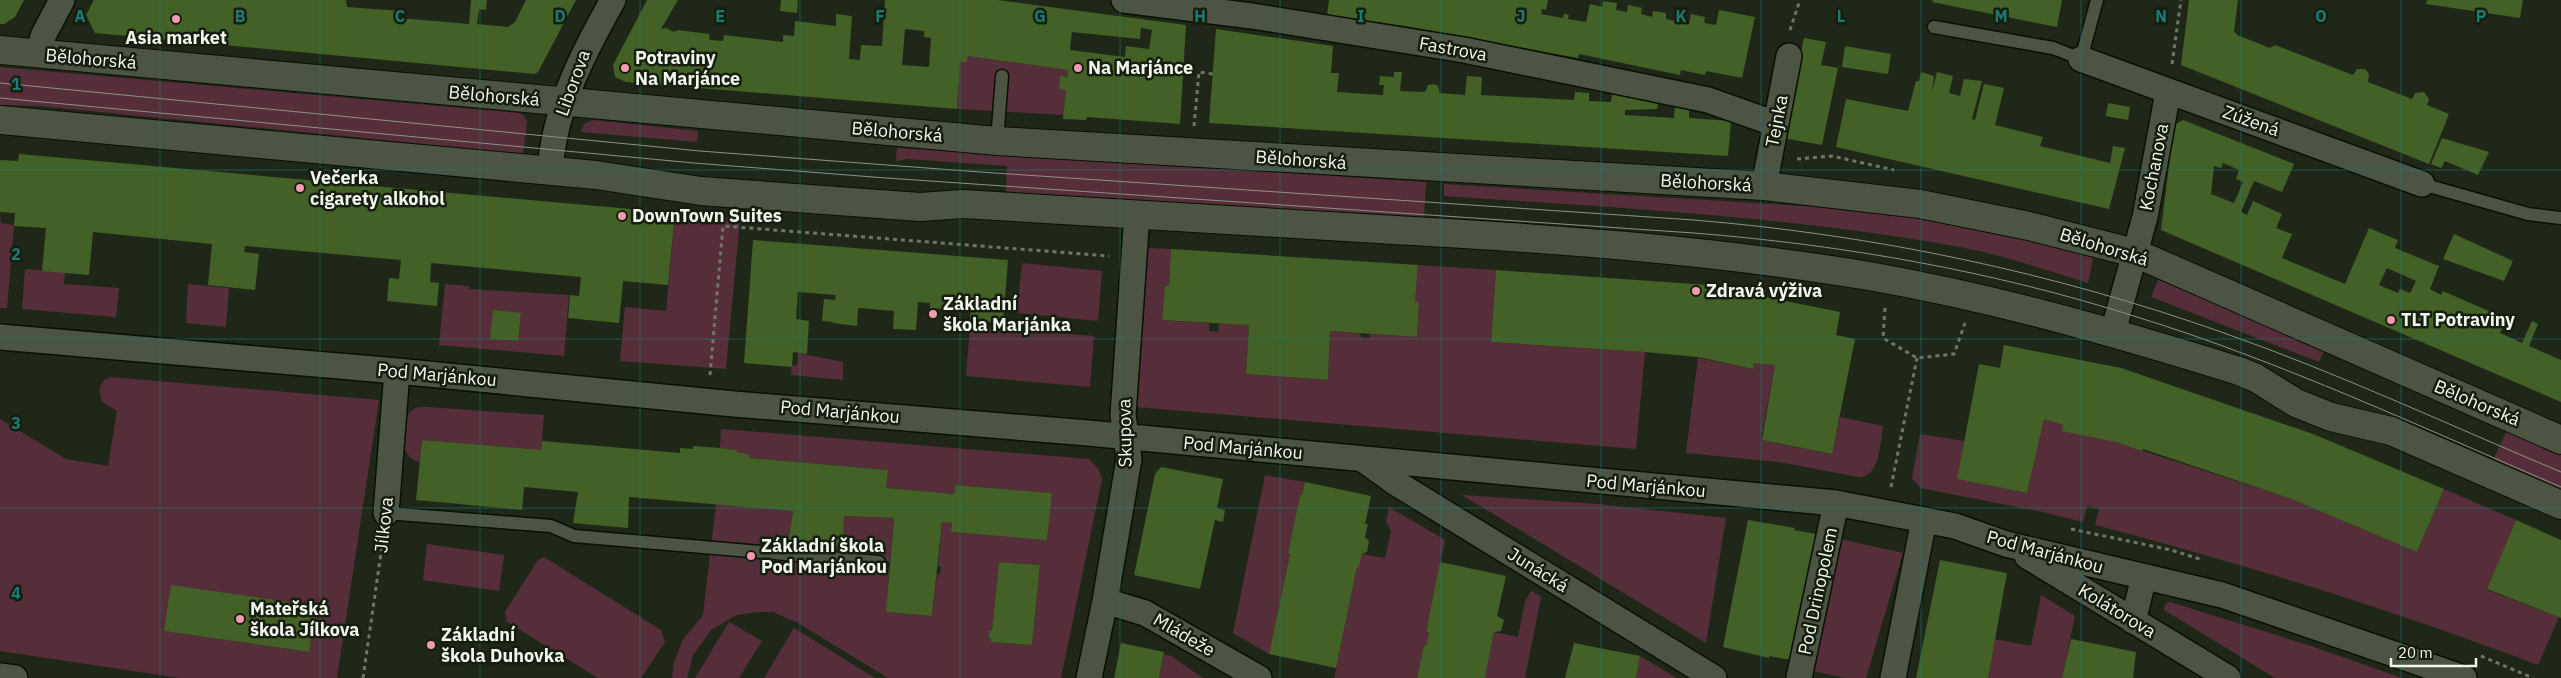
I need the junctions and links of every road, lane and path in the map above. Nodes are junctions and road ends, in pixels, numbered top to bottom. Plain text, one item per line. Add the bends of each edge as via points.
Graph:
1 (62, 0) edge
2 (612, 0) edge
3 (1124, 0) edge
4 (1800, 0) edge
5 (2097, 0) edge
6 (2181, 0) edge
7 (1934, 27) dead end
8 (1789, 45) joint
9 (0, 50) edge
10 (39, 54) junction
11 (2081, 59) junction
12 (1213, 74) dead end
13 (1002, 76) dead end
14 (2168, 92) junction
15 (564, 102) junction
16 (0, 120) edge
17 (1776, 124) junction
18 (1194, 132) dead end
19 (997, 142) junction
20 (550, 171) junction
21 (2422, 184) joint
22 (1764, 186) junction
23 (1137, 214) junction
24 (2561, 218) edge
25 (2135, 253) junction
26 (1108, 256) dead end
27 (1876, 306) dead end
28 (1885, 308) junction
29 (1894, 310) dead end
30 (1956, 321) dead end
31 (1965, 323) junction
32 (1974, 325) dead end
33 (2113, 332) junction
34 (0, 337) edge
35 (1917, 358) junction
36 (397, 371) junction
37 (710, 376) dead end
38 (1127, 438) junction
39 (2561, 440) edge
40 (1364, 460) junction
41 (1890, 492) dead end
42 (1836, 503) junction
43 (2561, 505) edge
44 (386, 513) junction
45 (1924, 520) junction
46 (2006, 544) junction
47 (879, 562) dead end
48 (2144, 577) junction
49 (1105, 601) junction
50 (2133, 621) junction
51 (0, 676) edge
52 (15, 678) edge
53 (363, 678) edge
54 (1089, 678) edge
55 (1259, 678) edge
56 (1714, 678) edge
57 (1800, 678) edge
58 (1893, 678) edge
59 (2228, 678) edge
60 (2464, 678) edge

1 - 10 street via 43,36
2 - 15 street, Liborova via 581,56
3 - 17 street, Fastrova via 1252,16 1464,50 1708,100
4 - 8 path
5 - 11 lane
6 - 14 path
7 - 11 lane via 2053,48
8 - 17 street, Tejnka
9 - 10 street, Bělohorská
10 - 15 street, Bělohorská
11 - 14 street, Zúžená
12 - 18 path via 1199,72
13 - 19 lane
14 - 21 street, Zúžená
14 - 25 street, Kochanova via 2145,217
15 - 19 street, Bělohorská
15 - 20 street, Liborova via 551,150
16 - 20 street
17 - 22 street, Tejnka
19 - 22 street, Bělohorská
20 - 23 street via 701,192 920,207 963,204
21 - 24 lane via 2528,214
22 - 25 street, Bělohorská via 1920,204 2029,226
23 - 33 street via 1627,245 1766,261 1944,290
23 - 38 street, Skupova via 1122,415
25 - 33 street, Kochanova
25 - 39 street, Bělohorská
26 - 37 path via 724,226
27 - 28 path
28 - 29 path
28 - 35 path via 1884,338
30 - 31 path
31 - 32 path
31 - 35 path via 1954,354
33 - 43 street via 2240,371 2296,403 2331,417 2391,432
34 - 36 street, Pod Marjánkou
35 - 41 path
36 - 38 street, Pod Marjánkou
36 - 44 street, Jílkova
38 - 40 street, Pod Marjánkou
38 - 49 street, Skupova via 1129,458
40 - 42 street, Pod Marjánkou
40 - 56 street, Junácká via 1396,483
42 - 45 street, Pod Marjánkou
42 - 57 street, Pod Drinopolem
44 - 47 lane via 551,526 574,536
44 - 53 path, Jílkova
45 - 46 street, Pod Marjánkou via 1955,526
45 - 58 street
46 - 48 street, Pod Marjánkou
46 - 50 street, Kolátorova
48 - 50 street
48 - 60 street, Pod Marjánkou via 2222,595
49 - 54 street, Skupova
49 - 55 street, Mládeže via 1145,613
50 - 59 street, Kolátorova
51 - 52 street

